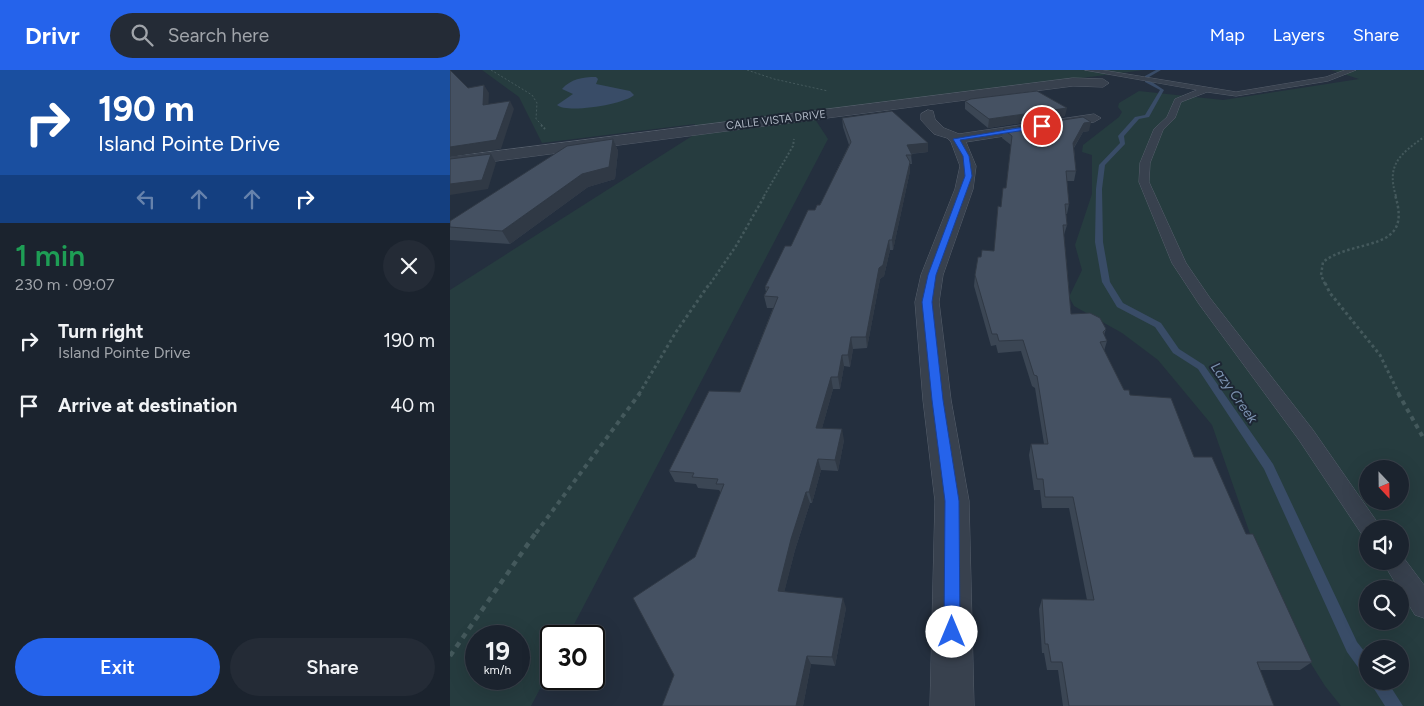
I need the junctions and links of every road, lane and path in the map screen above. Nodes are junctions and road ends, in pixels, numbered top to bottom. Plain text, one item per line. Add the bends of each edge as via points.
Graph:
1 (491, 70) edge
2 (1089, 70) edge
3 (1352, 70) edge
4 (1103, 82) dead end
5 (1204, 90) junction
6 (915, 103) junction
7 (1094, 118) dead end
8 (552, 132) dead end
9 (787, 133) dead end
10 (954, 137) junction
11 (1424, 137) edge
12 (450, 162) edge
13 (1424, 439) edge
14 (1365, 520) edge
15 (1399, 570) edge
16 (1424, 606) edge
17 (450, 656) edge
18 (952, 706) edge

1 - 8 path via 532,95 537,103 538,124
2 - 5 lane
3 - 5 lane via 1328,79 1236,94
4 - 6 street, CALLE VISTA DRIVE via 1073,82
5 - 14 lane via 1178,101 1171,118 1159,129 1145,163 1144,182 1179,263
6 - 10 street via 939,130
6 - 12 street, CALLE VISTA DRIVE
7 - 10 street
9 - 17 path via 794,139 793,146 736,246 676,332 643,390 523,550
10 - 18 street via 966,156 968,176 932,275 927,302 952,501
11 - 13 path via 1412,144 1392,166 1391,185 1399,203 1400,222 1395,232 1334,254 1323,262 1321,275 1330,292 1380,355
15 - 16 lane

